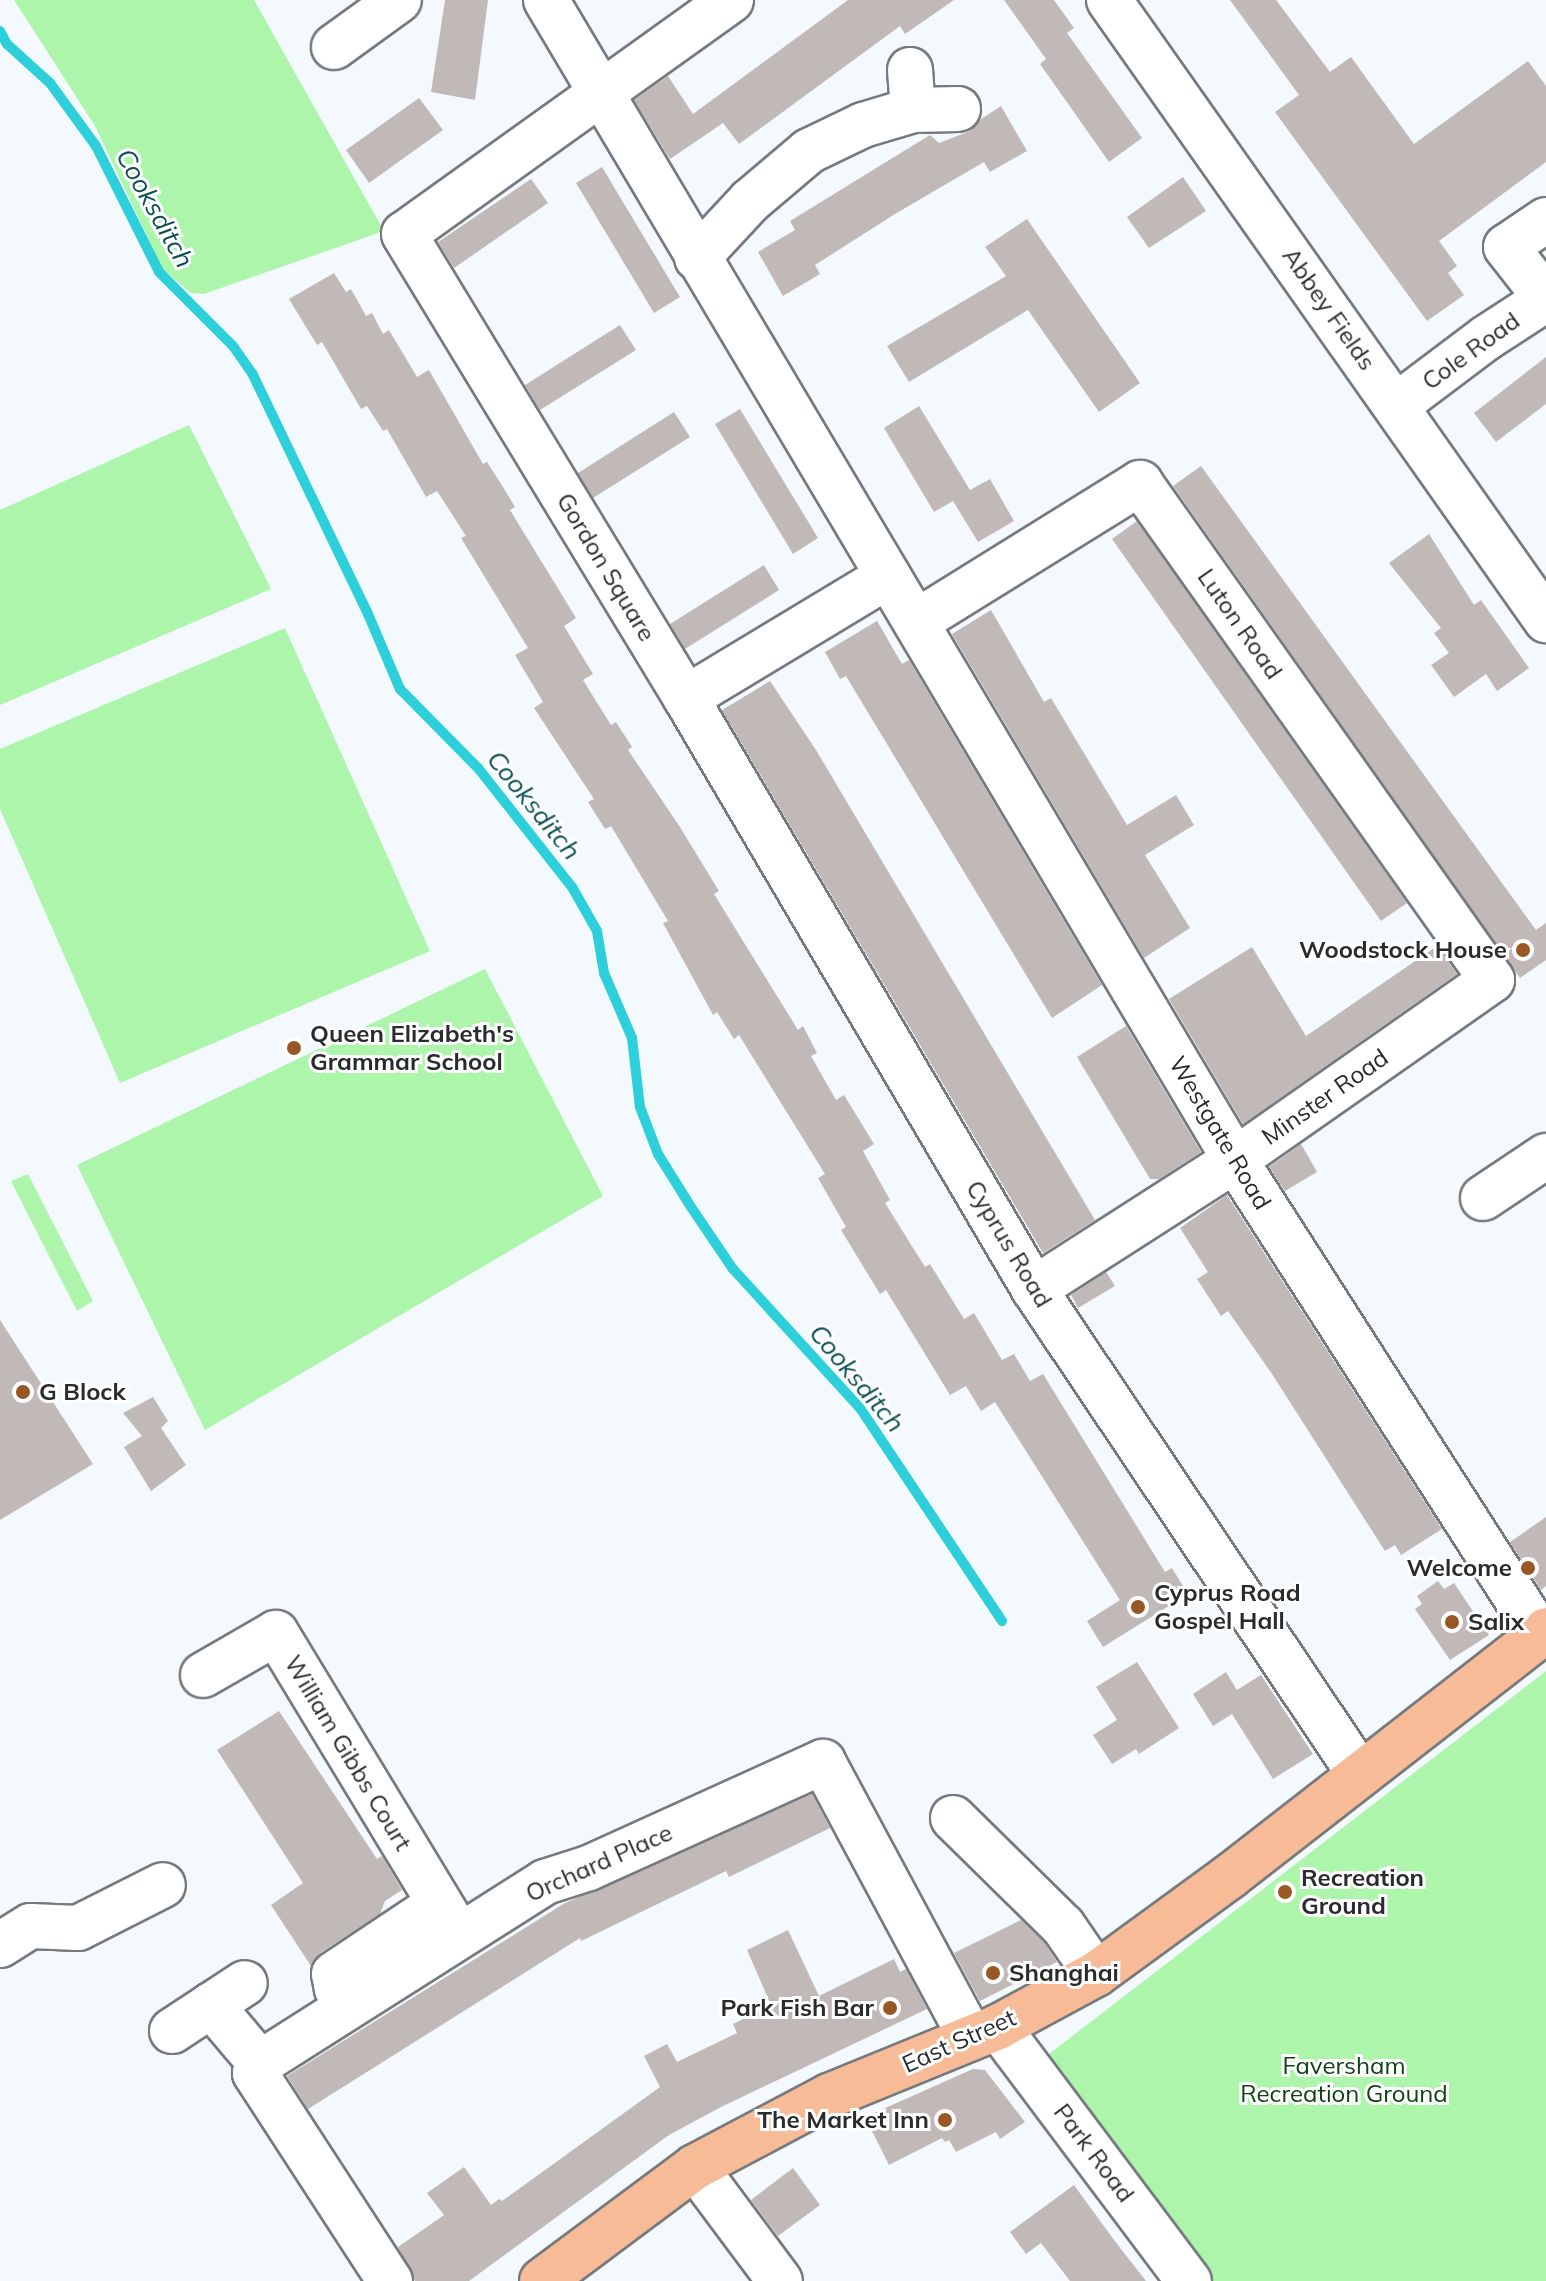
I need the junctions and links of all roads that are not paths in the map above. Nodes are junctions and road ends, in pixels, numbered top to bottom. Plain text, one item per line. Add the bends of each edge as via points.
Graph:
1 (399, 0) edge
2 (546, 0) edge
3 (731, 0) edge
4 (1109, 0) edge
5 (334, 47) dead end
6 (601, 92) junction
7 (958, 109) dead end
8 (1546, 220) edge
9 (697, 258) junction
10 (1546, 298) edge
11 (1397, 405) junction
12 (888, 576) junction
13 (1546, 620) edge
14 (916, 622) junction
15 (686, 698) junction
16 (1492, 980) joint
17 (1546, 1156) edge
18 (1235, 1160) junction
19 (1483, 1198) dead end
20 (1034, 1289) junction
21 (1543, 1632) edge
22 (203, 1675) dead end
23 (1359, 1773) junction
24 (953, 1818) dead end
25 (163, 1885) dead end
26 (449, 1920) junction
27 (0, 1945) edge
28 (1096, 1974) junction
29 (172, 2031) dead end
30 (985, 2033) junction
31 (260, 2063) junction
32 (695, 2167) junction
33 (390, 2281) edge
34 (542, 2281) edge
35 (780, 2281) edge
36 (1189, 2281) edge

1 - 5 street
2 - 6 street
3 - 6 street
4 - 11 street, Abbey Fields
6 - 9 street
6 - 15 street, Gordon Square via 404,234
7 - 9 street via 911,90 863,125 809,151 750,201
8 - 10 street via 1506,247
9 - 12 street
10 - 11 street, Cole Road
11 - 13 street, Abbey Fields
12 - 14 street
12 - 15 street
14 - 16 street, Luton Road via 1140,483
14 - 18 street, Westgate Road
15 - 20 street, Cyprus Road
16 - 18 street, Minster Road
17 - 19 street
18 - 20 street, Minster Road
18 - 21 street, Westgate Road
20 - 23 street, Cyprus Road
21 - 23 main road, East Street
22 - 26 street, William Gibbs Court via 276,1633
23 - 28 main road, East Street
24 - 28 street via 1063,1926
25 - 27 street via 78,1928 31,1926
26 - 30 street, Orchard Place via 589,1868 823,1762
26 - 31 street, Orchard Place via 348,2004
28 - 30 main road, East Street
29 - 31 street via 228,1994
30 - 32 main road, East Street via 829,2096
30 - 36 street, Park Road
31 - 33 street via 255,2073
32 - 34 main road, East Street
32 - 35 street

